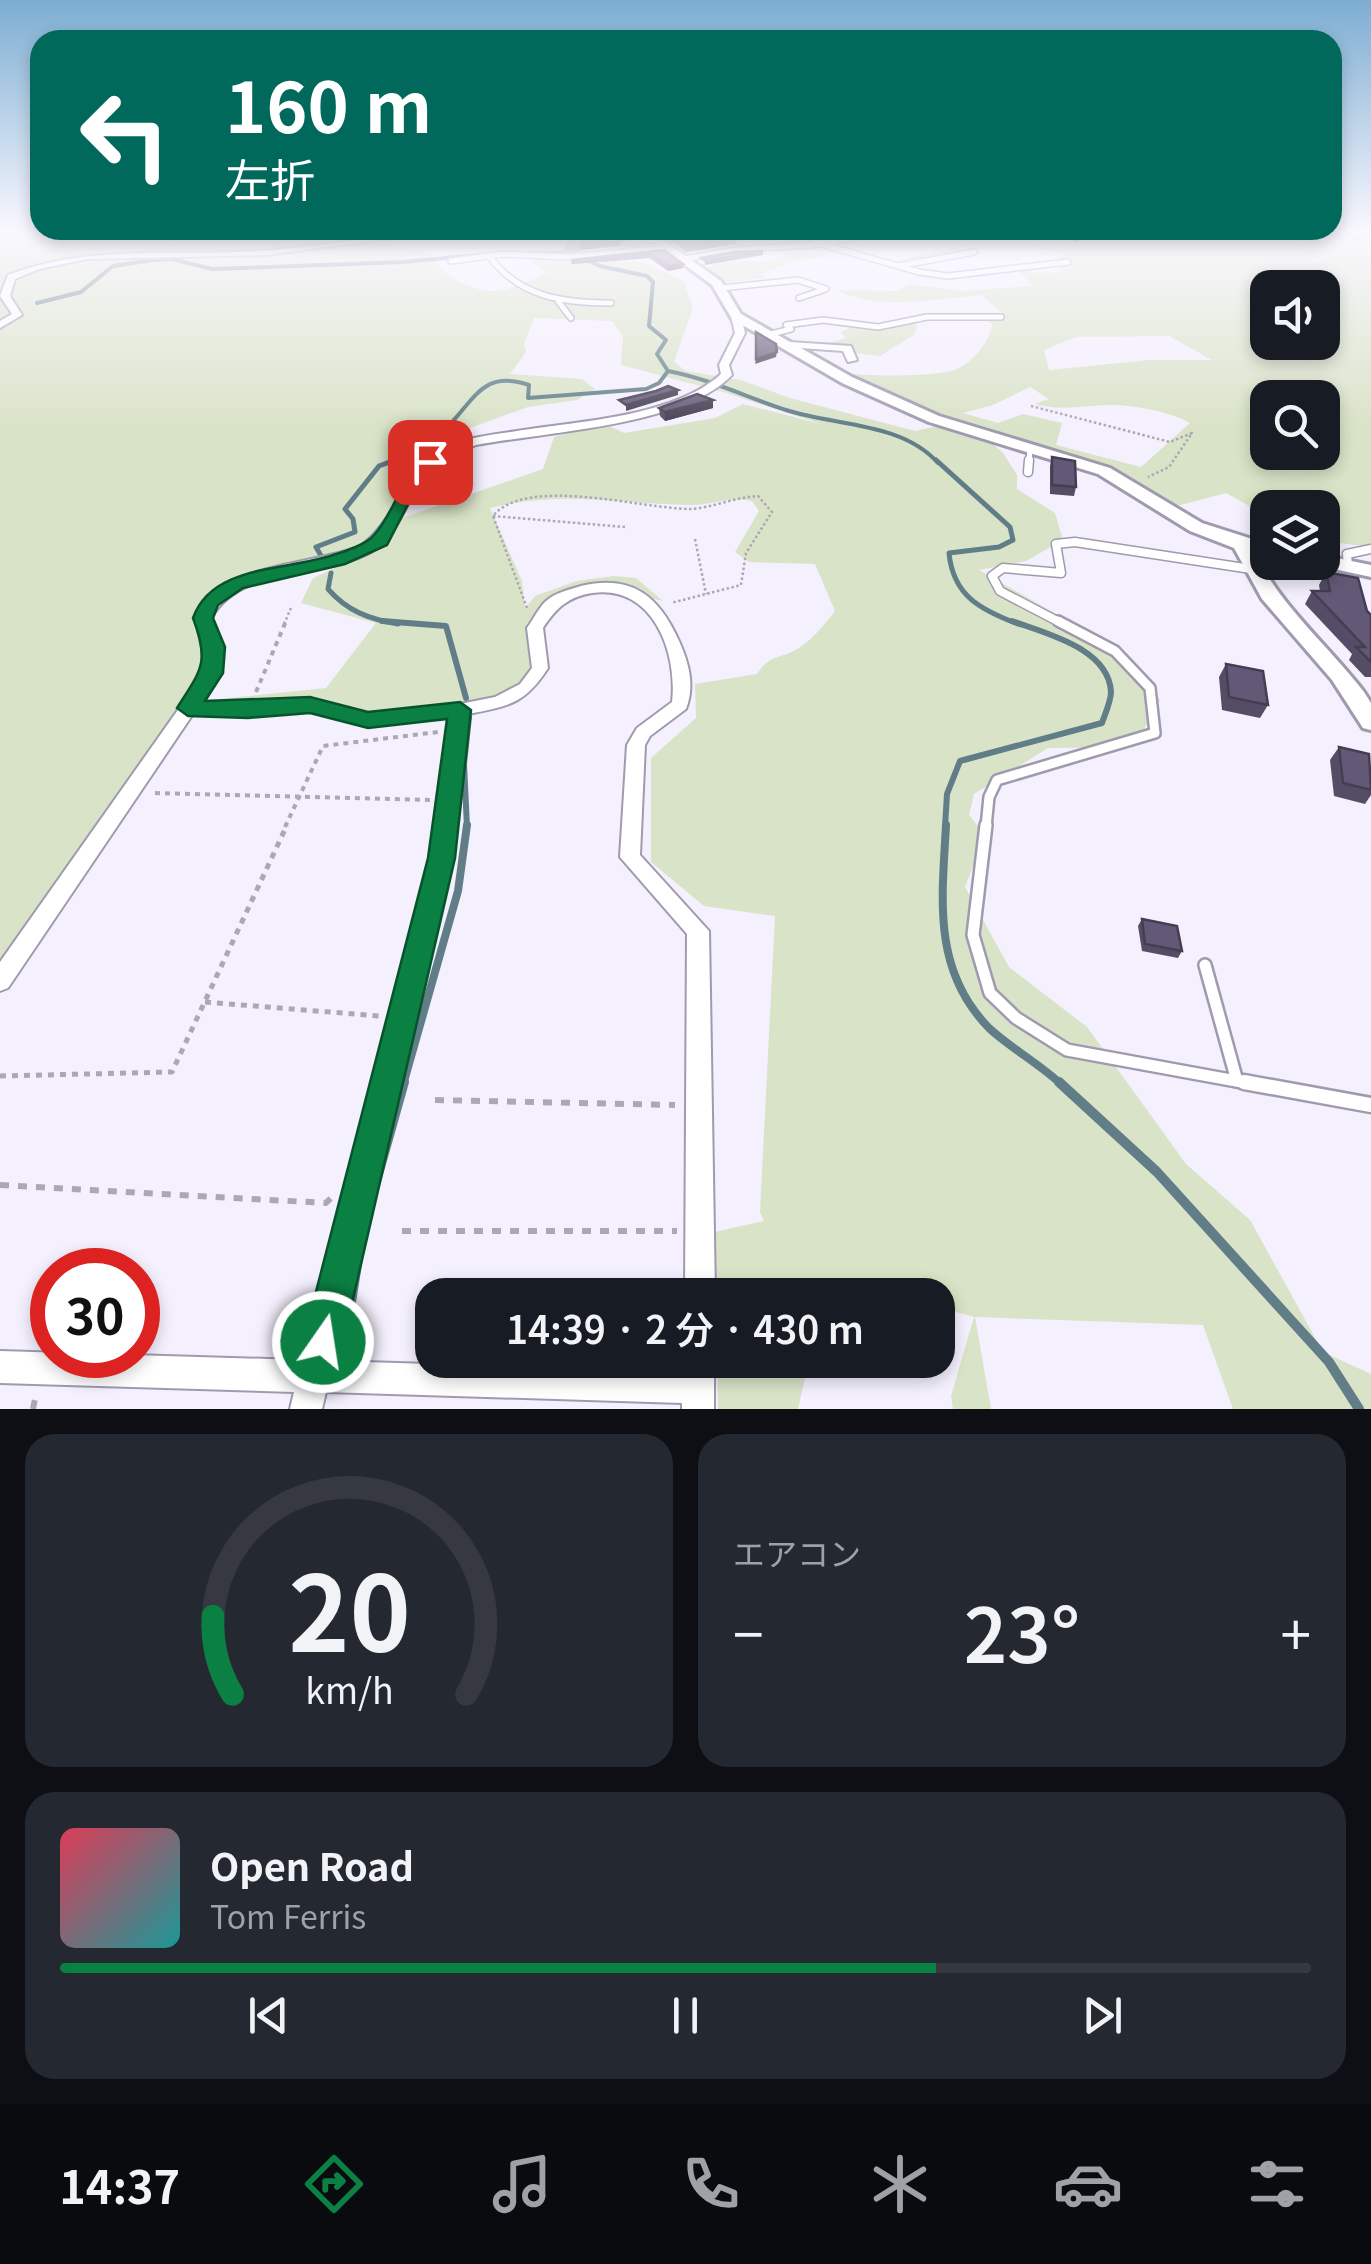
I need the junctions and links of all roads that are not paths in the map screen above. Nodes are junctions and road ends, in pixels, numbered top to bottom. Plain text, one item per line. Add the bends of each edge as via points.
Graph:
1 (9, 300) edge
2 (558, 300) joint
3 (728, 300) edge
4 (0, 302) edge
5 (11, 302) junction
6 (610, 302) dead end
7 (736, 316) junction
8 (1001, 317) dead end
9 (571, 318) dead end
10 (0, 325) edge
11 (767, 335) junction
12 (790, 345) junction
13 (852, 360) dead end
14 (1030, 447) junction
15 (1028, 472) dead end
16 (1242, 545) junction
17 (1250, 547) edge
18 (1371, 549) edge
19 (1340, 564) edge
20 (1250, 566) edge
21 (1348, 566) junction
22 (1250, 569) edge
23 (1371, 571) edge
24 (1259, 580) edge
25 (188, 708) junction
26 (459, 720) junction
27 (1371, 722) edge
28 (1205, 965) dead end
29 (0, 981) edge
30 (1237, 1081) junction
31 (1371, 1105) edge
32 (701, 1278) edge
33 (0, 1367) edge
34 (698, 1385) edge
35 (310, 1394) edge

1 - 5 street
2 - 6 lane
2 - 9 lane
3 - 7 street
4 - 5 lane
5 - 10 street via 17,315
7 - 11 street
7 - 25 street via 740,334 716,387 661,407 469,443 430,462 413,479 380,541 338,560 236,584 209,602 203,618 214,647 212,673
8 - 11 lane via 927,317 878,327 803,320
11 - 12 street
12 - 13 street via 847,348
12 - 14 street via 900,405
14 - 15 lane
14 - 16 street via 1073,459
16 - 17 street
16 - 20 street
18 - 21 lane via 1347,554
19 - 21 street
21 - 23 street
22 - 30 lane via 1075,542 1056,544 1060,573 1003,568 992,576 1000,591 1115,651 1150,688 1155,733 997,780 989,797 973,936 990,993 1067,1050
24 - 27 street via 1354,688
25 - 26 street via 310,705 368,720
25 - 29 street
26 - 32 street via 526,688 540,668 535,628 551,605 588,590 638,595 652,608 682,673 680,705 636,745 630,858 698,931
26 - 35 street via 442,858
28 - 30 lane
30 - 31 lane
33 - 35 street
34 - 35 street

